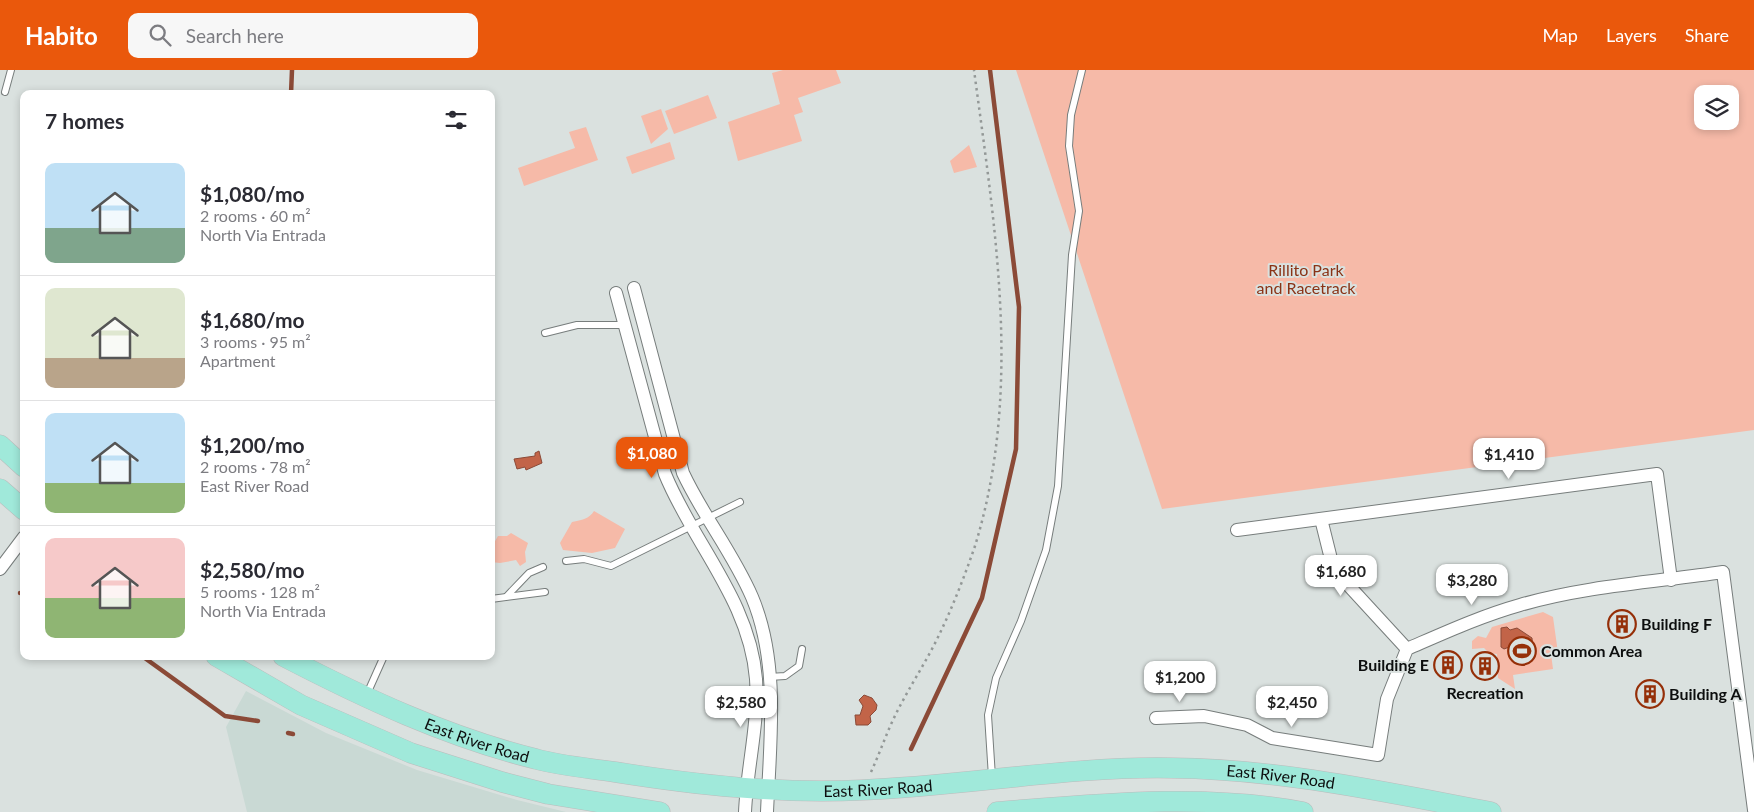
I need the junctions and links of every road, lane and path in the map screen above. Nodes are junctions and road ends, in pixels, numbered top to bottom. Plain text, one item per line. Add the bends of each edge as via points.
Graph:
1 (11, 70) edge
2 (974, 70) edge
3 (1082, 70) edge
4 (5, 92) dead end
5 (634, 288) dead end
6 (616, 293) dead end
7 (624, 325) junction
8 (545, 333) dead end
9 (0, 445) edge
10 (20, 463) edge
11 (0, 489) edge
12 (740, 502) dead end
13 (20, 506) edge
14 (709, 518) junction
15 (1321, 519) junction
16 (692, 527) junction
17 (1238, 530) dead end
18 (20, 542) edge
19 (566, 561) dead end
20 (543, 567) dead end
21 (0, 569) edge
22 (1671, 580) junction
23 (545, 592) dead end
24 (507, 596) junction
25 (495, 598) edge
26 (802, 649) dead end
27 (1407, 649) junction
28 (223, 660) edge
29 (291, 660) edge
30 (382, 660) edge
31 (769, 677) junction
32 (365, 697) junction
33 (1156, 718) dead end
34 (992, 779) junction
35 (746, 789) junction
36 (768, 790) junction
37 (864, 790) junction
38 (1754, 810) edge
39 (660, 812) edge
40 (745, 812) edge
41 (767, 812) edge
42 (997, 812) edge
43 (1304, 812) edge
44 (1491, 812) edge

1 - 4 lane
2 - 37 path via 996,237 1002,322 1002,397 993,472 974,546 940,633 893,720
3 - 34 lane via 1071,115 1069,146 1079,211 1072,255 1058,486 1046,550 994,684 988,715
5 - 14 street via 683,473
6 - 7 street
7 - 8 lane via 577,325
7 - 16 street via 665,474
9 - 10 main road
11 - 13 main road
12 - 14 lane
14 - 16 lane
14 - 31 street via 752,598 765,644
15 - 17 street
15 - 22 street via 1657,474
15 - 27 street via 1331,559 1350,587
16 - 19 lane via 611,566 584,559
16 - 35 street via 722,576 748,642 756,678 755,726
18 - 21 street
20 - 24 lane via 529,573
22 - 27 street via 1595,588 1520,604 1473,620
22 - 38 street via 1723,572
23 - 24 lane
24 - 25 lane
26 - 31 lane via 799,666 785,676
27 - 33 street via 1387,699 1378,755 1272,738 1247,725 1204,716
28 - 39 main road, East River Road via 301,705 411,753 548,794
29 - 32 main road, East River Road
30 - 32 lane
31 - 36 street
32 - 35 main road, East River Road via 440,728 538,760
34 - 37 main road, East River Road
34 - 44 main road, East River Road via 1142,769 1244,771
35 - 36 main road, East River Road
35 - 40 street
36 - 37 main road, East River Road
36 - 41 street
42 - 43 main road, East River Road via 1148,801 1225,803

